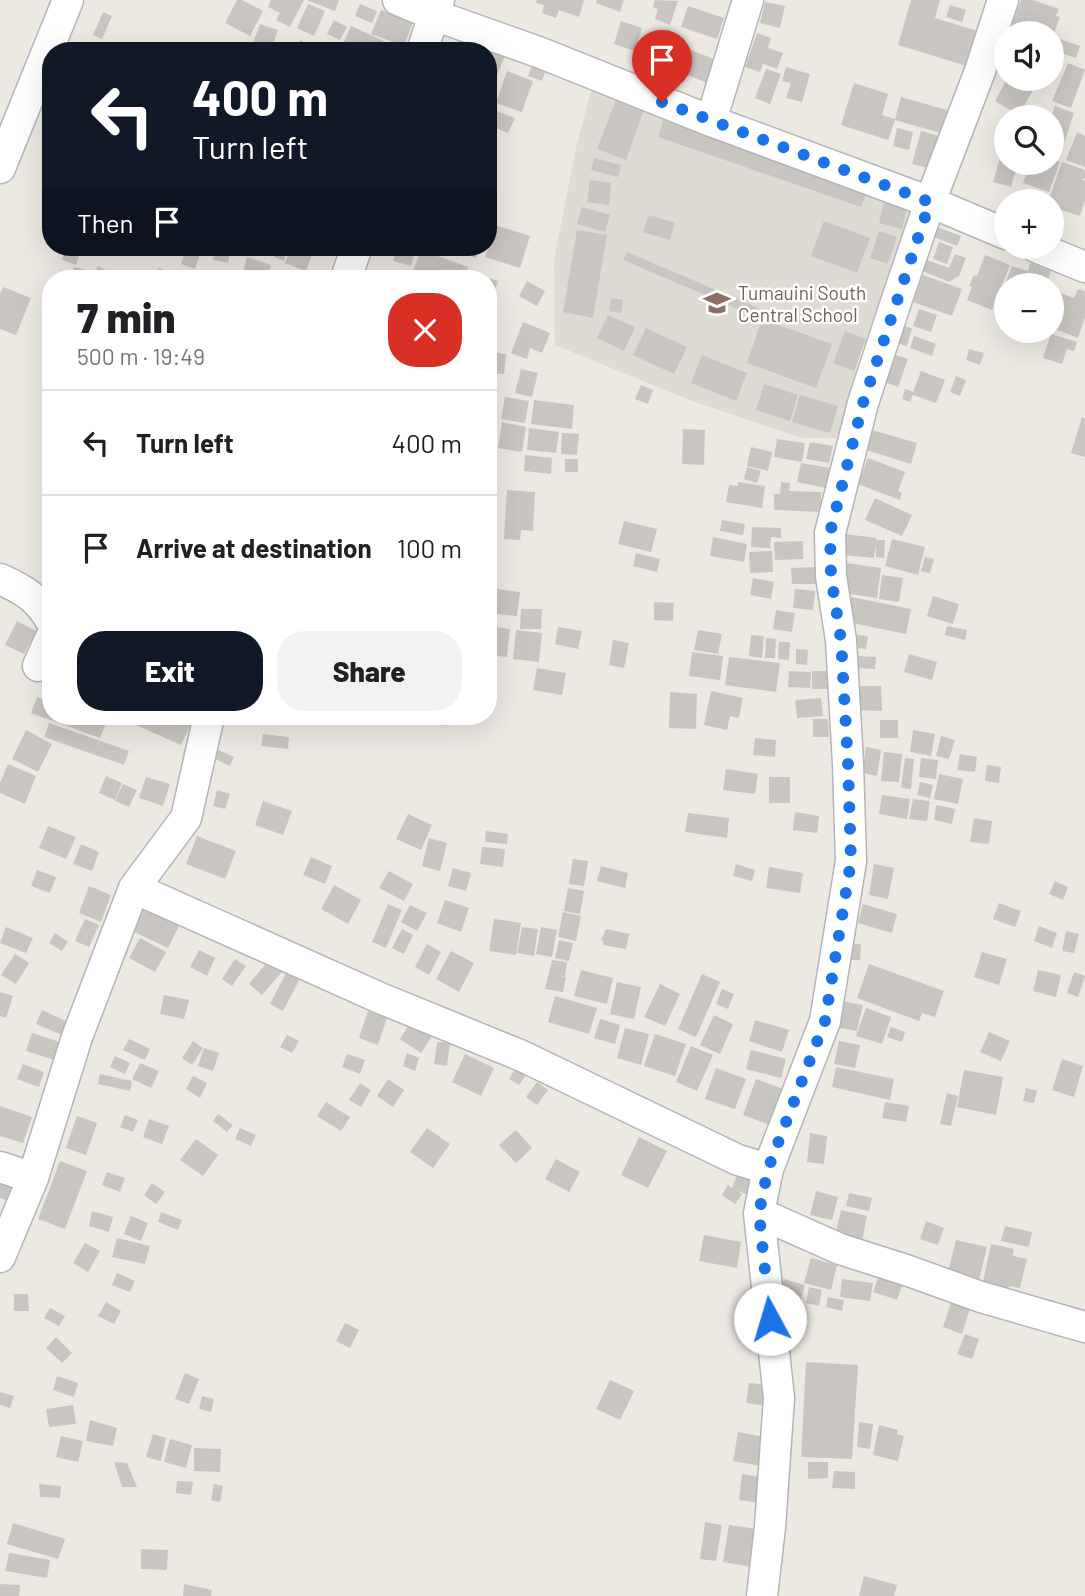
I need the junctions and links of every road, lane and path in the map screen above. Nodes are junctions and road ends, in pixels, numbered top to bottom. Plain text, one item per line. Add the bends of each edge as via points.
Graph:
1 (68, 0) edge
2 (398, 0) edge
3 (748, 0) edge
4 (1003, 0) edge
5 (437, 7) edge
6 (51, 42) edge
7 (425, 42) edge
8 (42, 64) edge
9 (711, 121) junction
10 (0, 168) edge
11 (930, 202) junction
12 (994, 229) edge
13 (1064, 258) edge
14 (1085, 267) edge
15 (0, 579) edge
16 (42, 606) edge
17 (42, 657) edge
18 (38, 666) dead end
19 (207, 725) edge
20 (134, 888) junction
21 (0, 1167) edge
22 (768, 1169) junction
23 (33, 1178) junction
24 (759, 1213) junction
25 (0, 1257) edge
26 (1085, 1327) edge
27 (762, 1596) edge

1 - 6 street
2 - 5 street
3 - 9 street
4 - 11 street
5 - 7 street
5 - 9 street
8 - 10 street
9 - 11 street
11 - 12 street
11 - 22 street via 863,403 830,533 851,861 825,1021
13 - 14 street
15 - 16 street via 24,590
17 - 18 street
19 - 20 street via 186,818
20 - 22 street via 522,1056 738,1160
20 - 23 street via 76,1037
21 - 23 street
22 - 24 street
23 - 25 street
24 - 26 street via 840,1249
24 - 27 street via 779,1398

